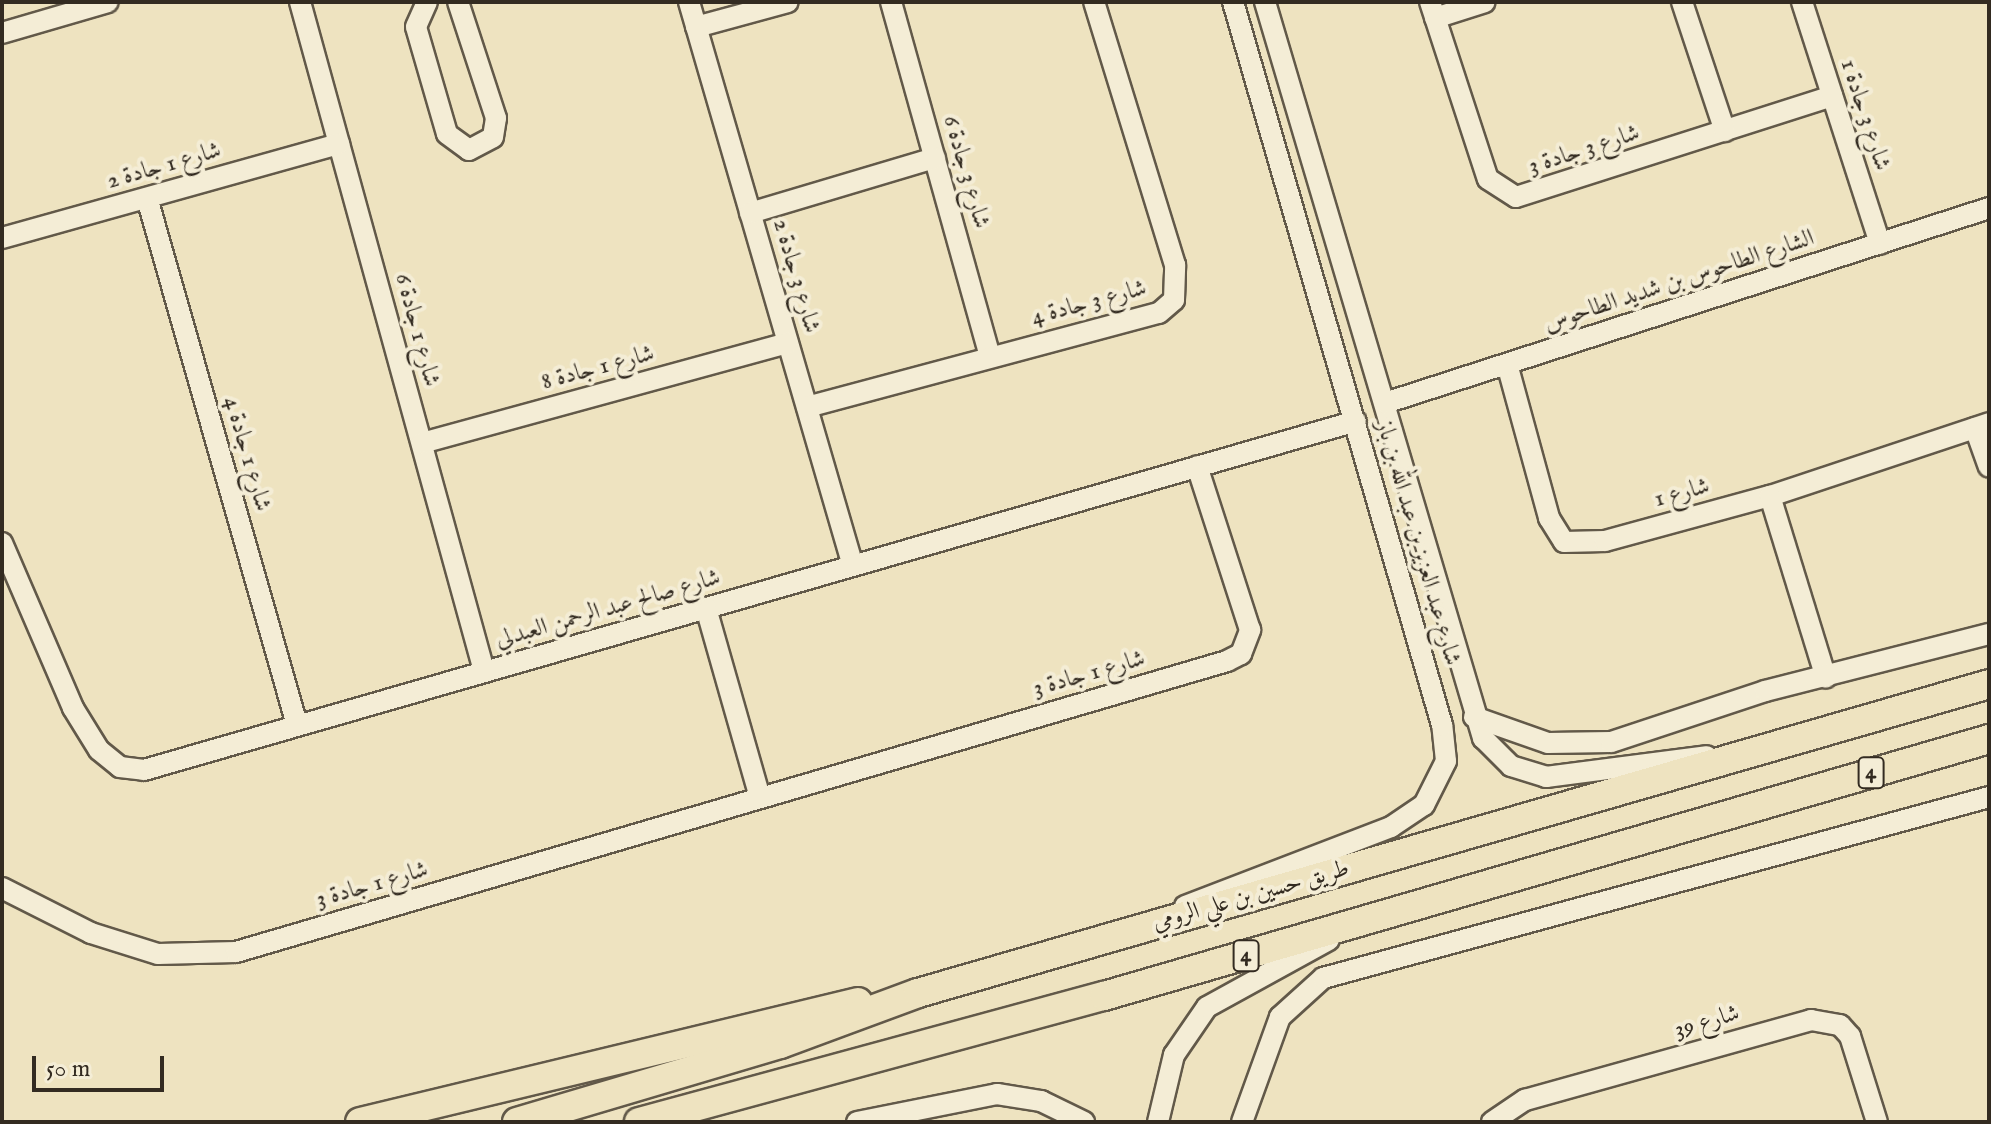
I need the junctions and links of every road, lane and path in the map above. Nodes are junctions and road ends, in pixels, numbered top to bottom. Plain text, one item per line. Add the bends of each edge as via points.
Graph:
1 (108, 2) edge
2 (300, 2) edge
3 (427, 2) edge
4 (458, 2) edge
5 (689, 2) edge
6 (788, 2) edge
7 (891, 2) edge
8 (1094, 2) edge
9 (1265, 2) edge
10 (1485, 2) edge
11 (1682, 2) edge
12 (1802, 2) edge
13 (1432, 10) edge
14 (1237, 12) edge
15 (696, 27) junction
16 (2, 33) edge
17 (1832, 96) junction
18 (1295, 99) junction
19 (1725, 131) junction
20 (339, 144) junction
21 (935, 158) junction
22 (147, 198) junction
23 (1989, 208) edge
24 (750, 213) junction
25 (2, 238) edge
26 (1880, 244) junction
27 (788, 343) junction
28 (990, 356) junction
29 (1507, 364) junction
30 (1385, 403) junction
31 (807, 407) junction
32 (1356, 421) junction
33 (1982, 426) edge
34 (422, 443) junction
35 (1197, 466) junction
36 (1989, 467) edge
37 (1770, 496) junction
38 (5, 556) edge
39 (853, 566) junction
40 (706, 608) junction
41 (1989, 634) edge
42 (484, 671) junction
43 (1826, 678) junction
44 (1989, 684) edge
45 (1474, 717) junction
46 (297, 725) junction
47 (1989, 739) edge
48 (1743, 754) junction
49 (760, 797) junction
50 (1989, 797) edge
51 (2, 888) edge
52 (1360, 922) junction
53 (1148, 926) junction
54 (918, 993) junction
55 (717, 1101) junction
56 (360, 1122) edge
57 (517, 1122) edge
58 (639, 1122) edge
59 (687, 1122) edge
60 (857, 1122) edge
61 (1084, 1122) edge
62 (1158, 1122) edge
63 (1242, 1122) edge
64 (1492, 1122) edge
65 (1877, 1122) edge

1 - 16 street
2 - 20 street, شارع 1 جادة 6
3 - 4 street via 416,19 447,134 469,150 493,137 496,118
5 - 15 street, شارع 3 جادة 2
6 - 15 street
7 - 21 street, شارع 3 جادة 6
8 - 28 street, شارع 3 جادة 4 via 1175,265 1174,300 1159,313
9 - 18 street, شارع عبد العزيز بن عبد الله بن باز
10 - 13 street
11 - 19 street
12 - 17 street, شارع 3 جادة 1
13 - 19 street, شارع 3 جادة 3 via 1488,179 1499,191 1534,196
14 - 18 street via 1264,24 1283,87
14 - 32 street, شارع عبد العزيز بن عبد الله بن باز
15 - 24 street, شارع 3 جادة 2
17 - 19 street, شارع 3 جادة 3
17 - 26 street, شارع 3 جادة 1
18 - 30 street, شارع عبد العزيز بن عبد الله بن باز
20 - 22 street, شارع 1 جادة 2
20 - 34 street, شارع 1 جادة 6
21 - 24 street
21 - 28 street, شارع 3 جادة 6
22 - 25 street, شارع 1 جادة 2
22 - 46 street, شارع 1 جادة 4
23 - 26 street, الشارع الطاحوس بن شديد الطاحوس
24 - 27 street, شارع 3 جادة 2
26 - 29 street, الشارع الطاحوس بن شديد الطاحوس
27 - 31 street, شارع 3 جادة 2
27 - 34 street, شارع 1 جادة 8
28 - 31 street, شارع 3 جادة 4
29 - 30 street, الشارع الطاحوس بن شديد الطاحوس
29 - 37 street, شارع 1 via 1549,518 1564,542 1605,541
30 - 45 street, شارع عبد العزيز بن عبد الله بن باز
31 - 39 street, شارع 3 جادة 2
32 - 35 street, شارع صالح عبد الرحمن العبدلي
32 - 53 street, شارع عبد العزيز بن عبد الله بن باز via 1442,725 1442,778 1424,805 1391,827 1246,878
33 - 36 street
33 - 37 street, شارع 1
34 - 42 street, شارع 1 جادة 6
35 - 39 street, شارع صالح عبد الرحمن العبدلي
35 - 49 street, شارع 1 جادة 3 via 1250,630 1241,654
37 - 43 street
38 - 46 street, شارع صالح عبد الرحمن العبدلي via 73,708 99,750 120,767 144,770
39 - 40 street, شارع صالح عبد الرحمن العبدلي
40 - 42 street, شارع صالح عبد الرحمن العبدلي
40 - 49 street
41 - 43 street
42 - 46 street, شارع صالح عبد الرحمن العبدلي
43 - 45 street via 1661,731 1590,745 1528,739
44 - 48 highway, طريق حسين بن علي الرومي / 4
45 - 48 street, شارع عبد العزيز بن عبد الله بن باز via 1500,758 1546,777
47 - 52 highway, 4
48 - 53 highway, طريق حسين بن علي الرومي / 4
49 - 51 street, شارع 1 جادة 3 via 236,952 194,958 91,933
50 - 63 street via 1323,978 1286,1006
52 - 55 highway, 4
52 - 62 street via 1207,1007 1174,1055
53 - 54 highway, طريق حسين بن علي الرومي / 4
54 - 56 highway via 713,1032
54 - 57 highway, طريق حسين بن علي الرومي / 4 via 780,1044
55 - 58 highway, 4
55 - 59 highway
60 - 61 street via 997,1094 1041,1101
64 - 65 street, شارع 39 via 1525,1100 1811,1020 1840,1025 1850,1036

